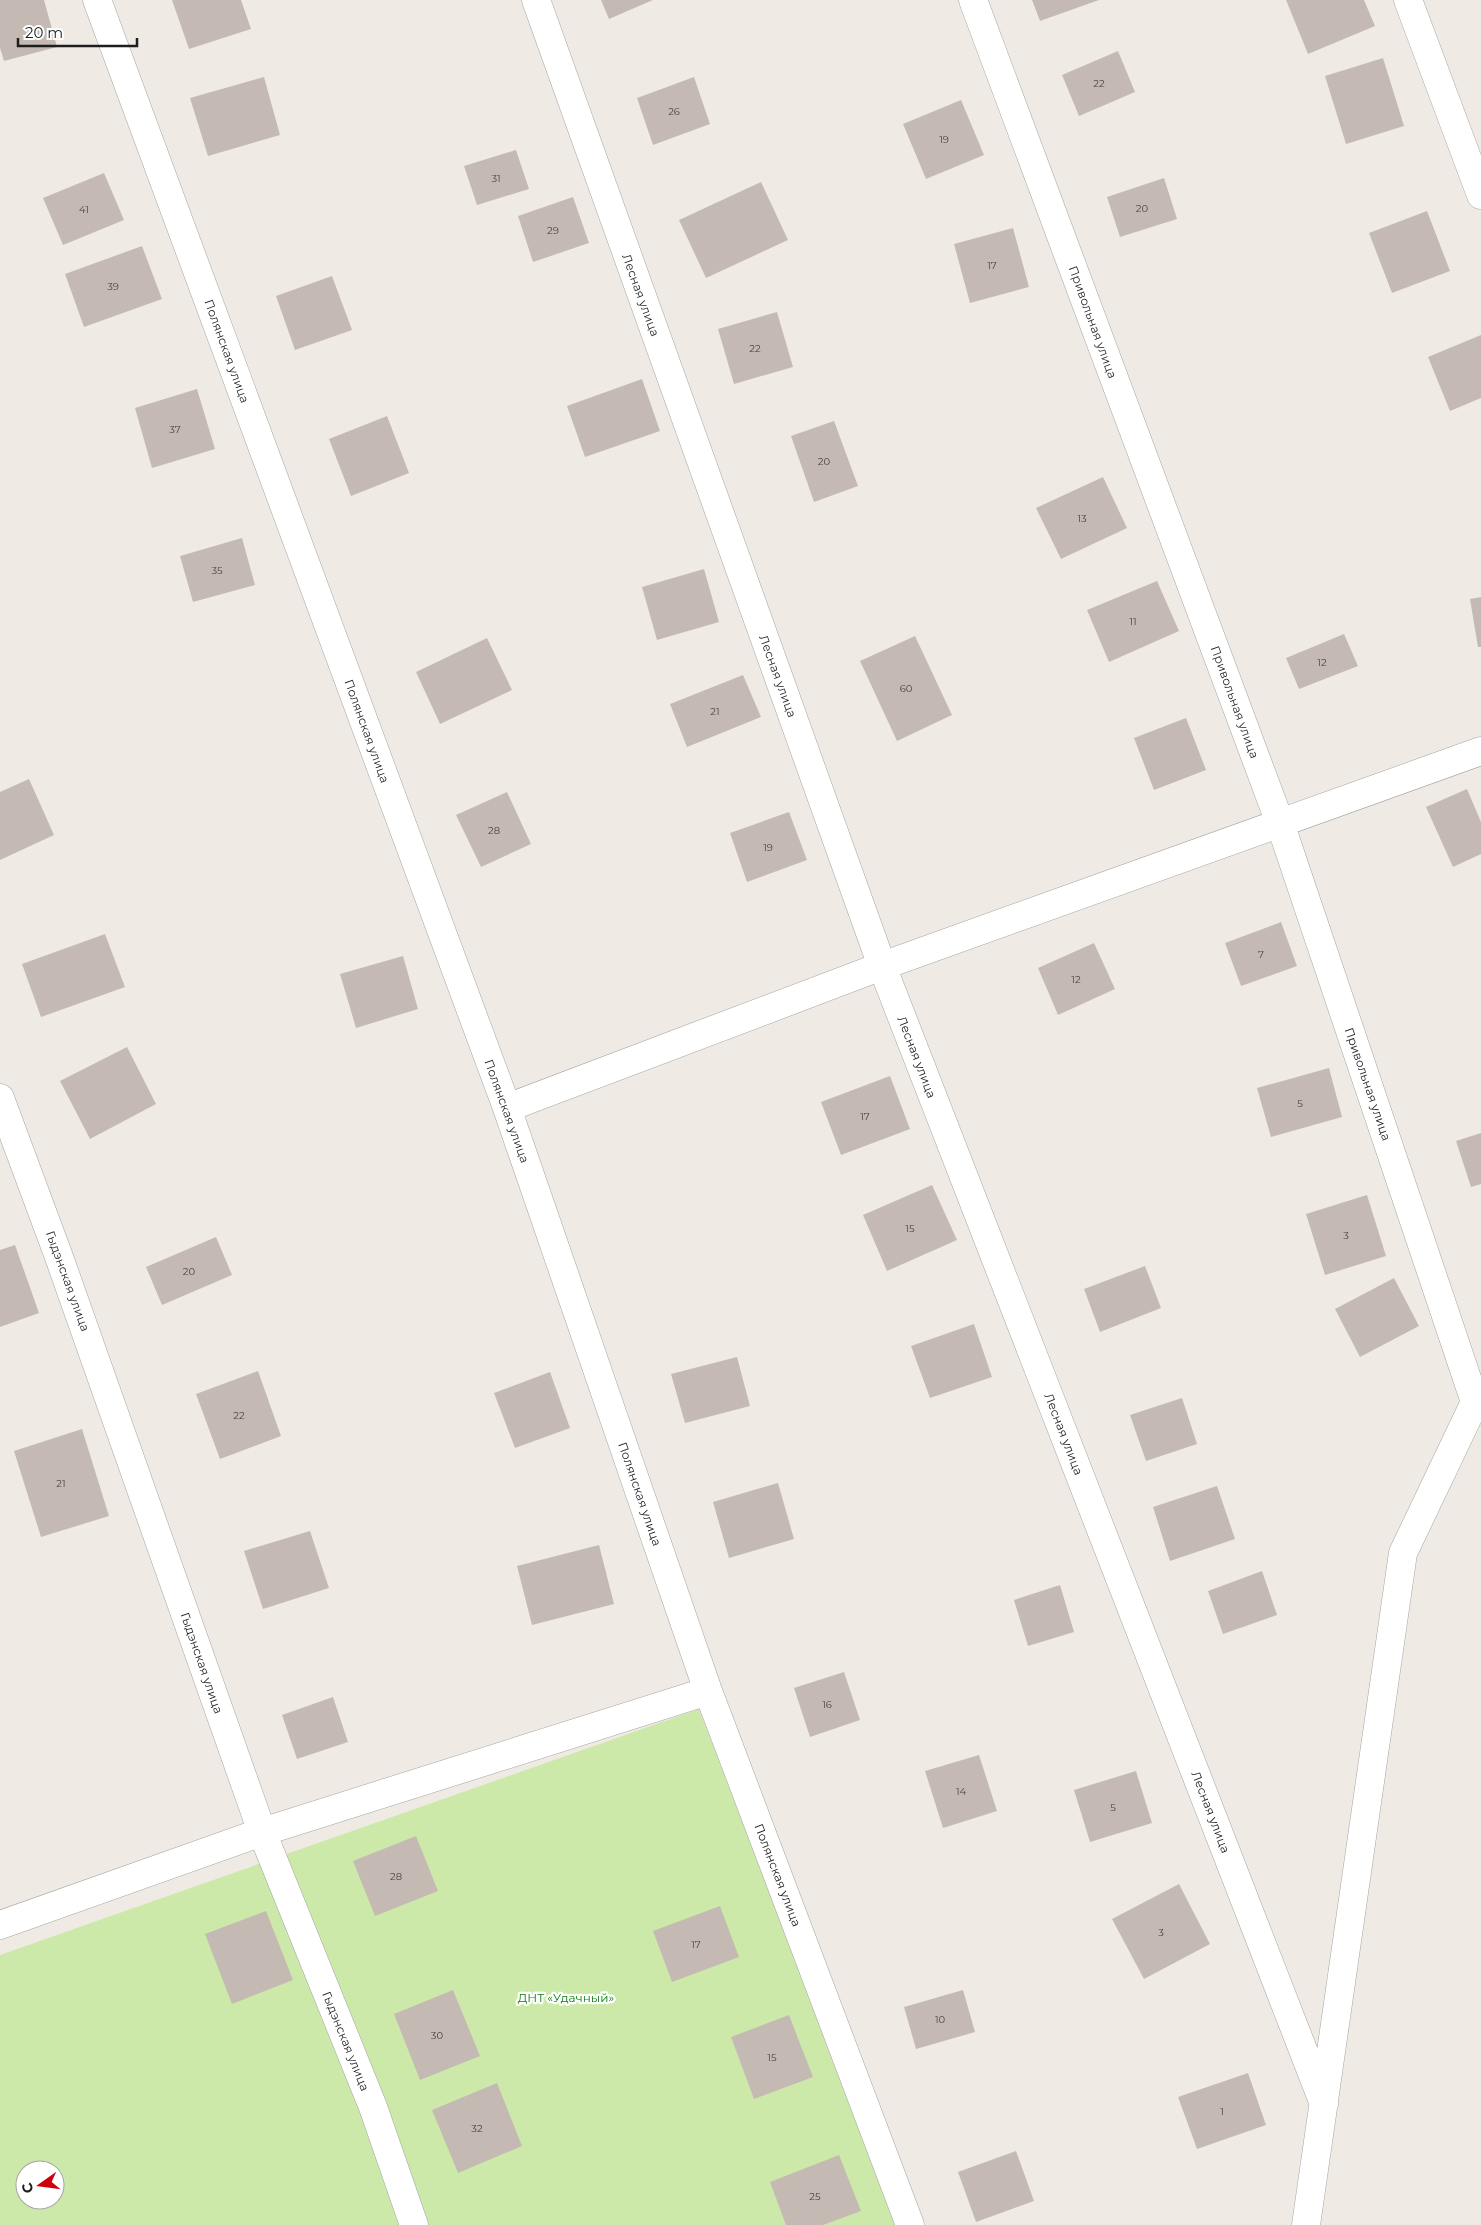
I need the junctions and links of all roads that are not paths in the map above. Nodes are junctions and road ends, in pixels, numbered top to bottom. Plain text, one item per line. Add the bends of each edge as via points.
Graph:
1 (97, 0) edge
2 (536, 0) edge
3 (973, 0) edge
4 (1408, 0) edge
5 (1481, 195) edge
6 (1481, 751) edge
7 (1280, 823) junction
8 (882, 966) junction
9 (0, 1098) edge
10 (507, 1108) junction
11 (1478, 1405) edge
12 (708, 1691) junction
13 (262, 1832) junction
14 (0, 1925) edge
15 (1324, 2104) junction
16 (414, 2225) edge
17 (910, 2225) edge
18 (1306, 2225) edge

1 - 10 street, Полянская улица
2 - 8 street, Лесная улица
3 - 7 street, Привольная улица
4 - 5 street
6 - 7 street
7 - 8 street
7 - 11 street, Привольная улица
8 - 10 street
8 - 15 street, Лесная улица
9 - 13 street, Гыдэнская улица
10 - 12 street, Полянская улица
11 - 15 street via 1403,1553
12 - 13 street
12 - 17 street, Полянская улица
13 - 14 street
13 - 16 street, Гыдэнская улица via 373,2107
15 - 18 street

